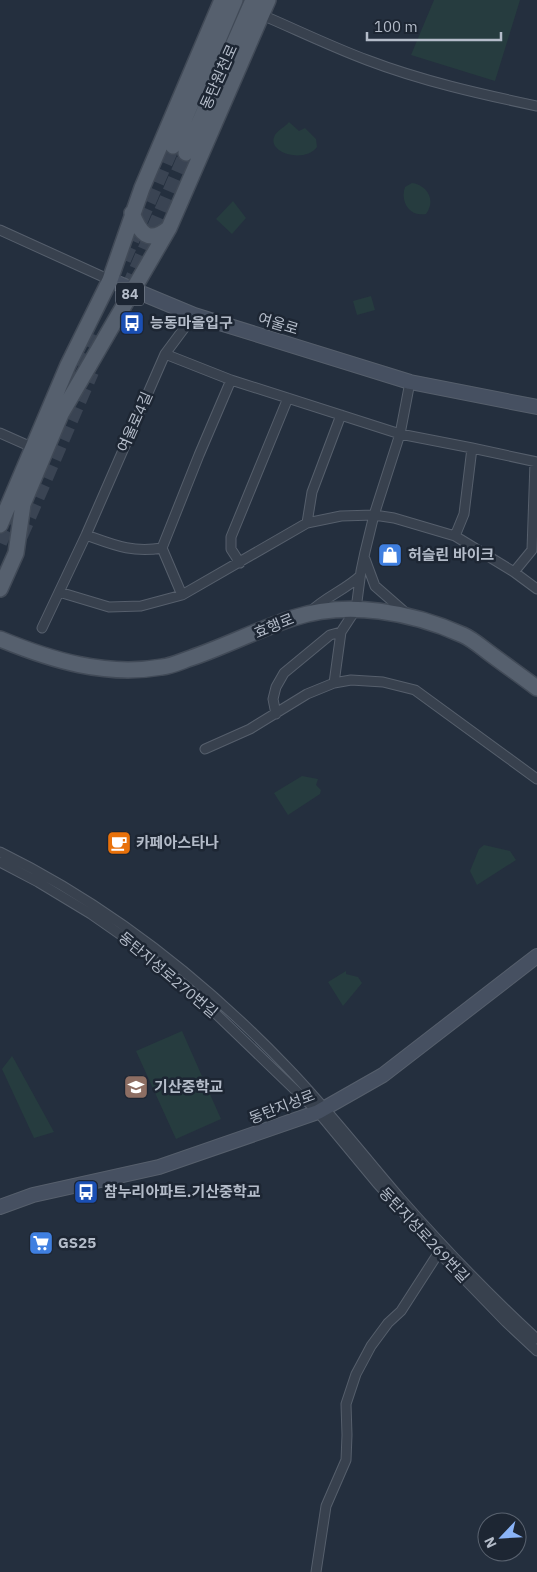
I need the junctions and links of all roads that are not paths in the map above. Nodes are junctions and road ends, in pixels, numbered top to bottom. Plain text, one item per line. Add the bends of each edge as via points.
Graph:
1 (222, 0) edge
2 (235, 0) edge
3 (253, 0) edge
4 (268, 0) edge
5 (262, 15) junction
6 (537, 106) edge
7 (132, 213) junction
8 (169, 228) junction
9 (0, 230) edge
10 (110, 280) junction
11 (132, 289) junction
12 (194, 315) junction
13 (165, 354) junction
14 (232, 380) junction
15 (410, 382) junction
16 (288, 398) junction
17 (537, 407) edge
18 (341, 415) junction
19 (0, 433) edge
20 (400, 434) junction
21 (472, 448) junction
22 (38, 450) junction
23 (536, 462) edge
24 (374, 515) junction
25 (307, 523) junction
26 (0, 525) tunnel mouth
27 (86, 535) junction
28 (455, 536) junction
29 (162, 548) junction
30 (364, 557) junction
31 (240, 563) junction
32 (514, 572) junction
33 (360, 576) junction
34 (0, 589) edge
35 (537, 589) edge
36 (59, 592) junction
37 (182, 595) junction
38 (356, 609) junction
39 (310, 613) junction
40 (411, 618) junction
41 (42, 628) dead end
42 (342, 632) junction
43 (0, 639) edge
44 (334, 683) junction
45 (537, 688) edge
46 (276, 714) junction
47 (205, 749) dead end
48 (537, 778) edge
49 (0, 852) edge
50 (0, 862) edge
51 (537, 956) edge
52 (322, 1110) junction
53 (0, 1207) edge
54 (439, 1252) junction
55 (537, 1339) edge
56 (537, 1351) edge
57 (316, 1572) edge

1 - 7 main road, 84
2 - 3 main road, 동탄원천로 via 180,150
4 - 5 main road, 84
5 - 6 street via 394,70
5 - 8 main road, 84
7 - 8 main road via 141,232 149,236 160,236
7 - 10 main road, 84
8 - 11 main road, 84
9 - 10 street
10 - 11 main road, 여울로
10 - 22 main road, 84 via 68,365
11 - 12 main road, 여울로
11 - 22 main road, 84
12 - 13 street, 여울로4길
12 - 15 main road, 여울로
13 - 14 street
13 - 27 street, 여울로4길
14 - 16 street
14 - 29 street
15 - 17 main road, 여울로
15 - 20 street
16 - 18 street
16 - 31 street via 231,537 231,549
18 - 20 street
18 - 25 street via 312,492
19 - 22 street
20 - 21 street
20 - 24 street
21 - 23 street
21 - 28 street via 464,514
22 - 26 main road, 84
22 - 34 main road, 84 via 23,504 16,553
23 - 32 street via 532,550
24 - 25 street via 341,516
24 - 28 street
24 - 30 street
25 - 31 street
27 - 29 street via 131,549
27 - 36 street, 여울로4길
28 - 32 street
29 - 37 street
30 - 33 street
30 - 40 street via 376,586
31 - 37 street
32 - 35 street
33 - 38 street
33 - 39 street
36 - 37 street via 109,607 141,606
36 - 41 street, 여울로4길
38 - 39 main road, 효행로
38 - 40 main road, 효행로
38 - 42 street
39 - 43 main road, 효행로 via 163,667 128,670 100,670 35,654
40 - 45 main road, 효행로 via 465,636
42 - 44 street
42 - 46 street via 330,635 284,673 273,699
44 - 46 street via 307,694
44 - 48 street via 351,680 383,682 414,690
46 - 47 street
49 - 52 street via 93,904 163,954 273,1053
50 - 52 street, 동탄지성로270번길 via 67,899 134,944 212,1009
51 - 52 main road, 동탄지성로 via 383,1076
52 - 53 main road, 동탄지성로 via 159,1167 33,1195
52 - 54 street, 동탄지성로269번길 via 376,1182
52 - 55 street via 451,1254
54 - 56 street, 동탄지성로269번길
54 - 57 street via 401,1311 371,1346 356,1374 346,1404 346,1460 326,1506

